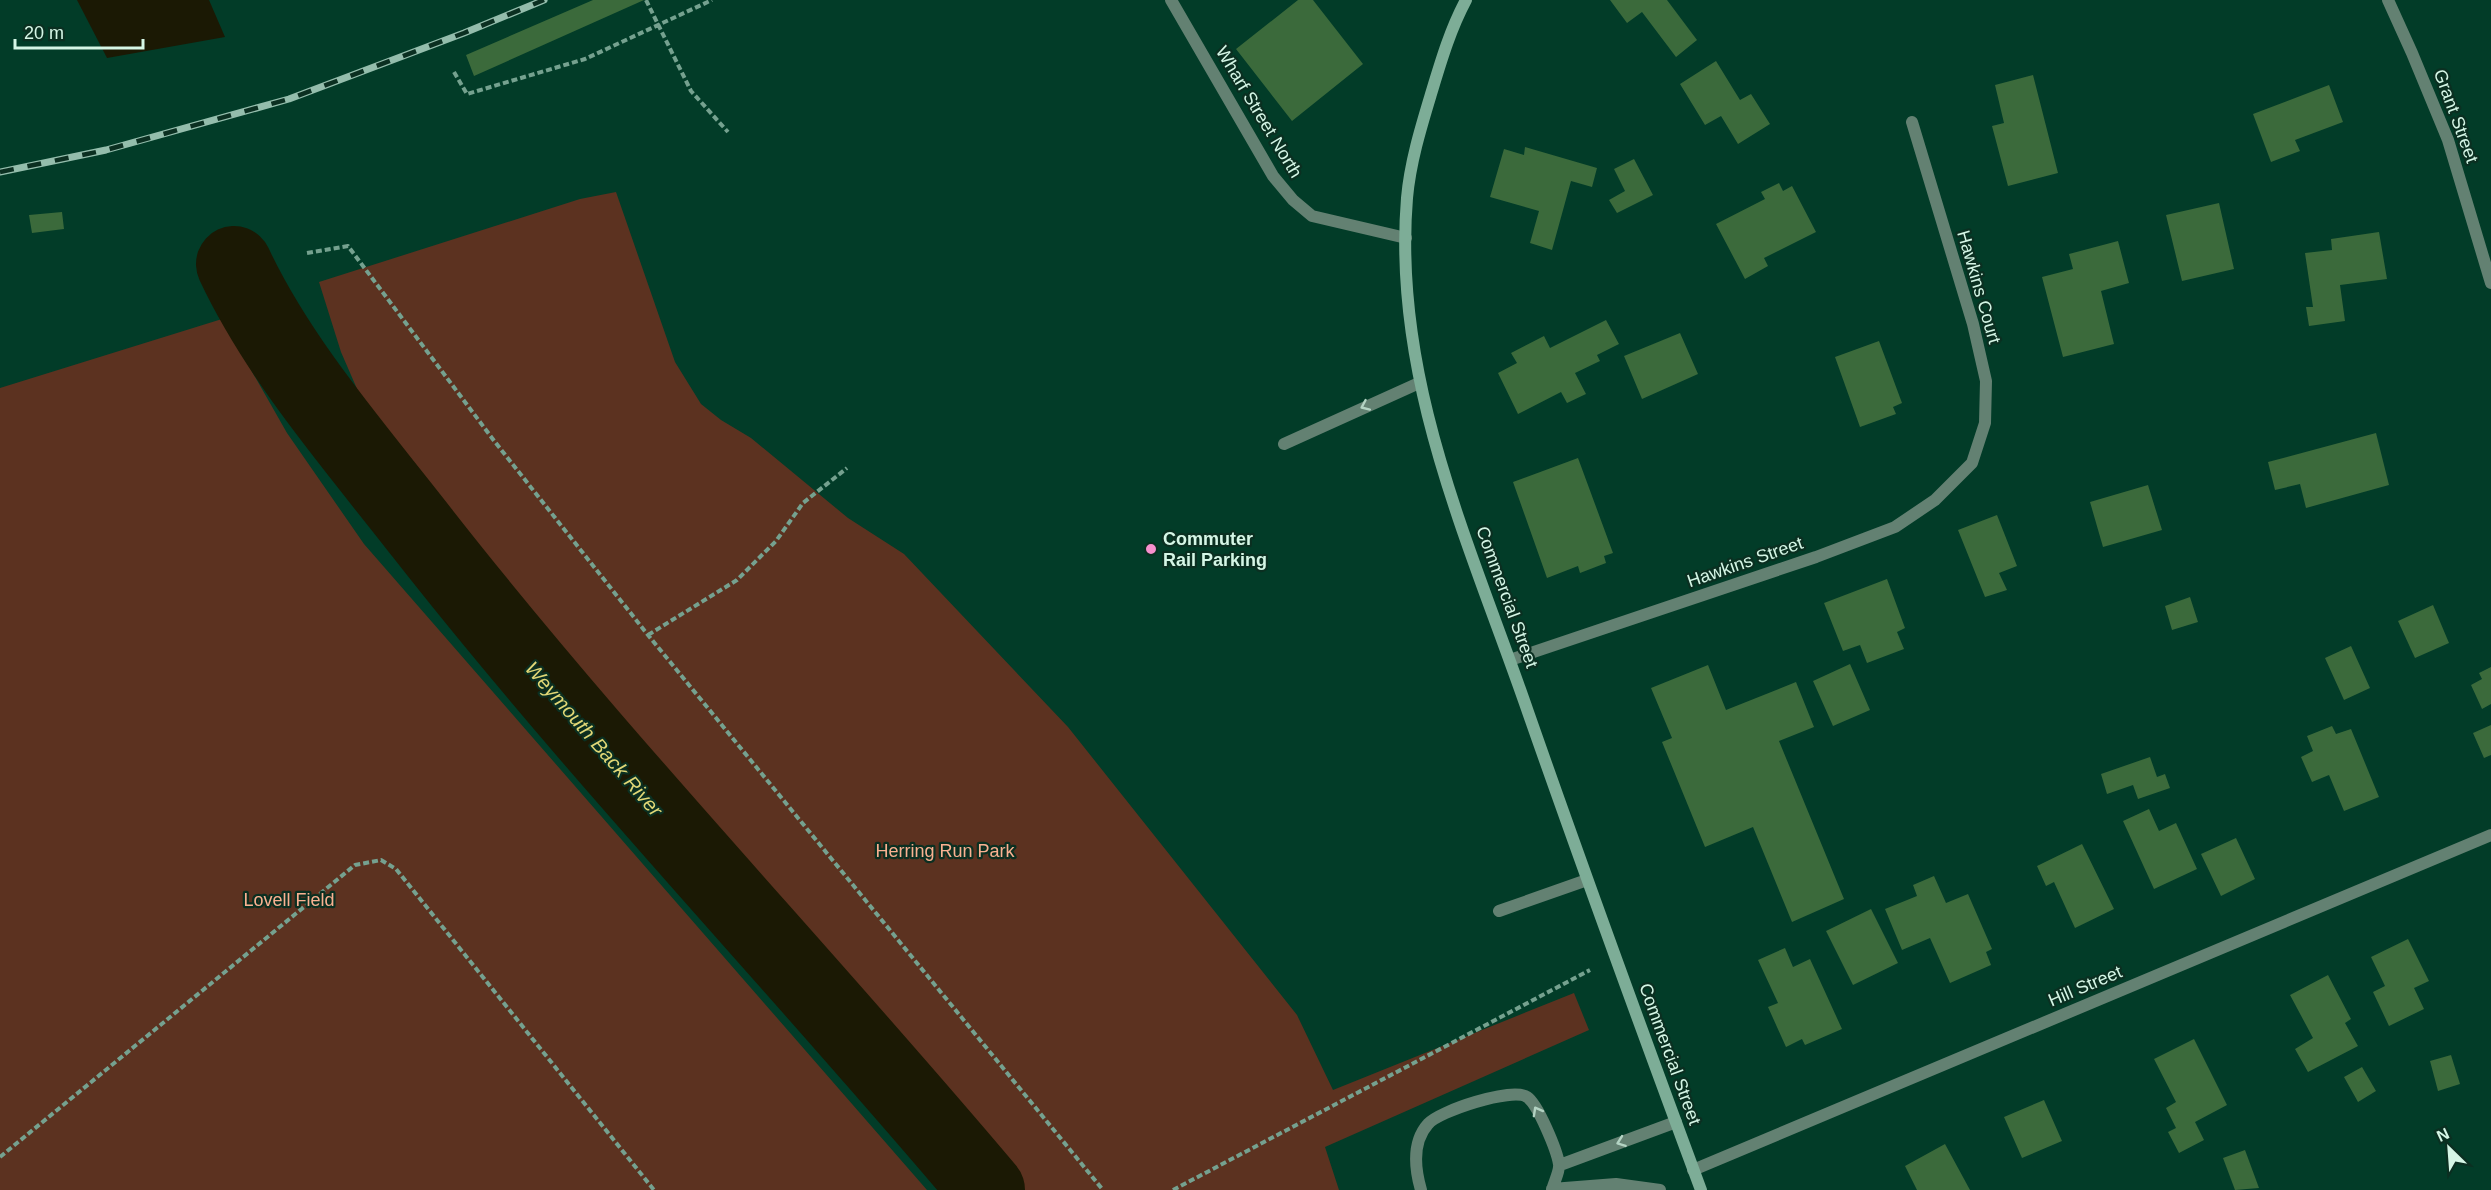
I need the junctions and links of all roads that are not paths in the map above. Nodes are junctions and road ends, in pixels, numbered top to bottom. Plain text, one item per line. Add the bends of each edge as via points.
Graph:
1 (1171, 0) edge
2 (1466, 0) edge
3 (2388, 0) edge
4 (1912, 122) dead end
5 (1406, 238) junction
6 (2491, 283) edge
7 (1419, 383) junction
8 (1284, 444) dead end
9 (1972, 463) joint
10 (1510, 660) junction
11 (2491, 835) edge
12 (1587, 880) junction
13 (1499, 911) dead end
14 (1676, 1122) junction
15 (1560, 1165) junction
16 (1693, 1170) junction
17 (1421, 1190) edge
18 (1552, 1190) edge
19 (1660, 1190) edge
20 (1701, 1190) edge

1 - 5 street, Wharf Street North via 1273,176 1293,200 1312,216
2 - 5 main road, Commercial Street via 1450,31 1422,123 1407,195
3 - 6 street, Grant Street via 2448,140
4 - 9 street, Hawkins Court via 1973,324 1986,381 1985,423
5 - 7 main road, Commercial Street via 1409,320
7 -> 8 street
7 - 10 main road, Commercial Street via 1441,466
9 - 10 street, Hawkins Street via 1935,500 1895,527
10 - 12 main road, Commercial Street
11 - 16 street, Hill Street
12 - 13 street
12 - 14 main road, Commercial Street
14 -> 15 street
14 - 16 main road, Commercial Street
15 -> 17 street via 1536,1105 1526,1096 1497,1095 1428,1123 1416,1150
15 - 18 street
16 - 20 main road, Commercial Street
18 - 19 street via 1616,1184

